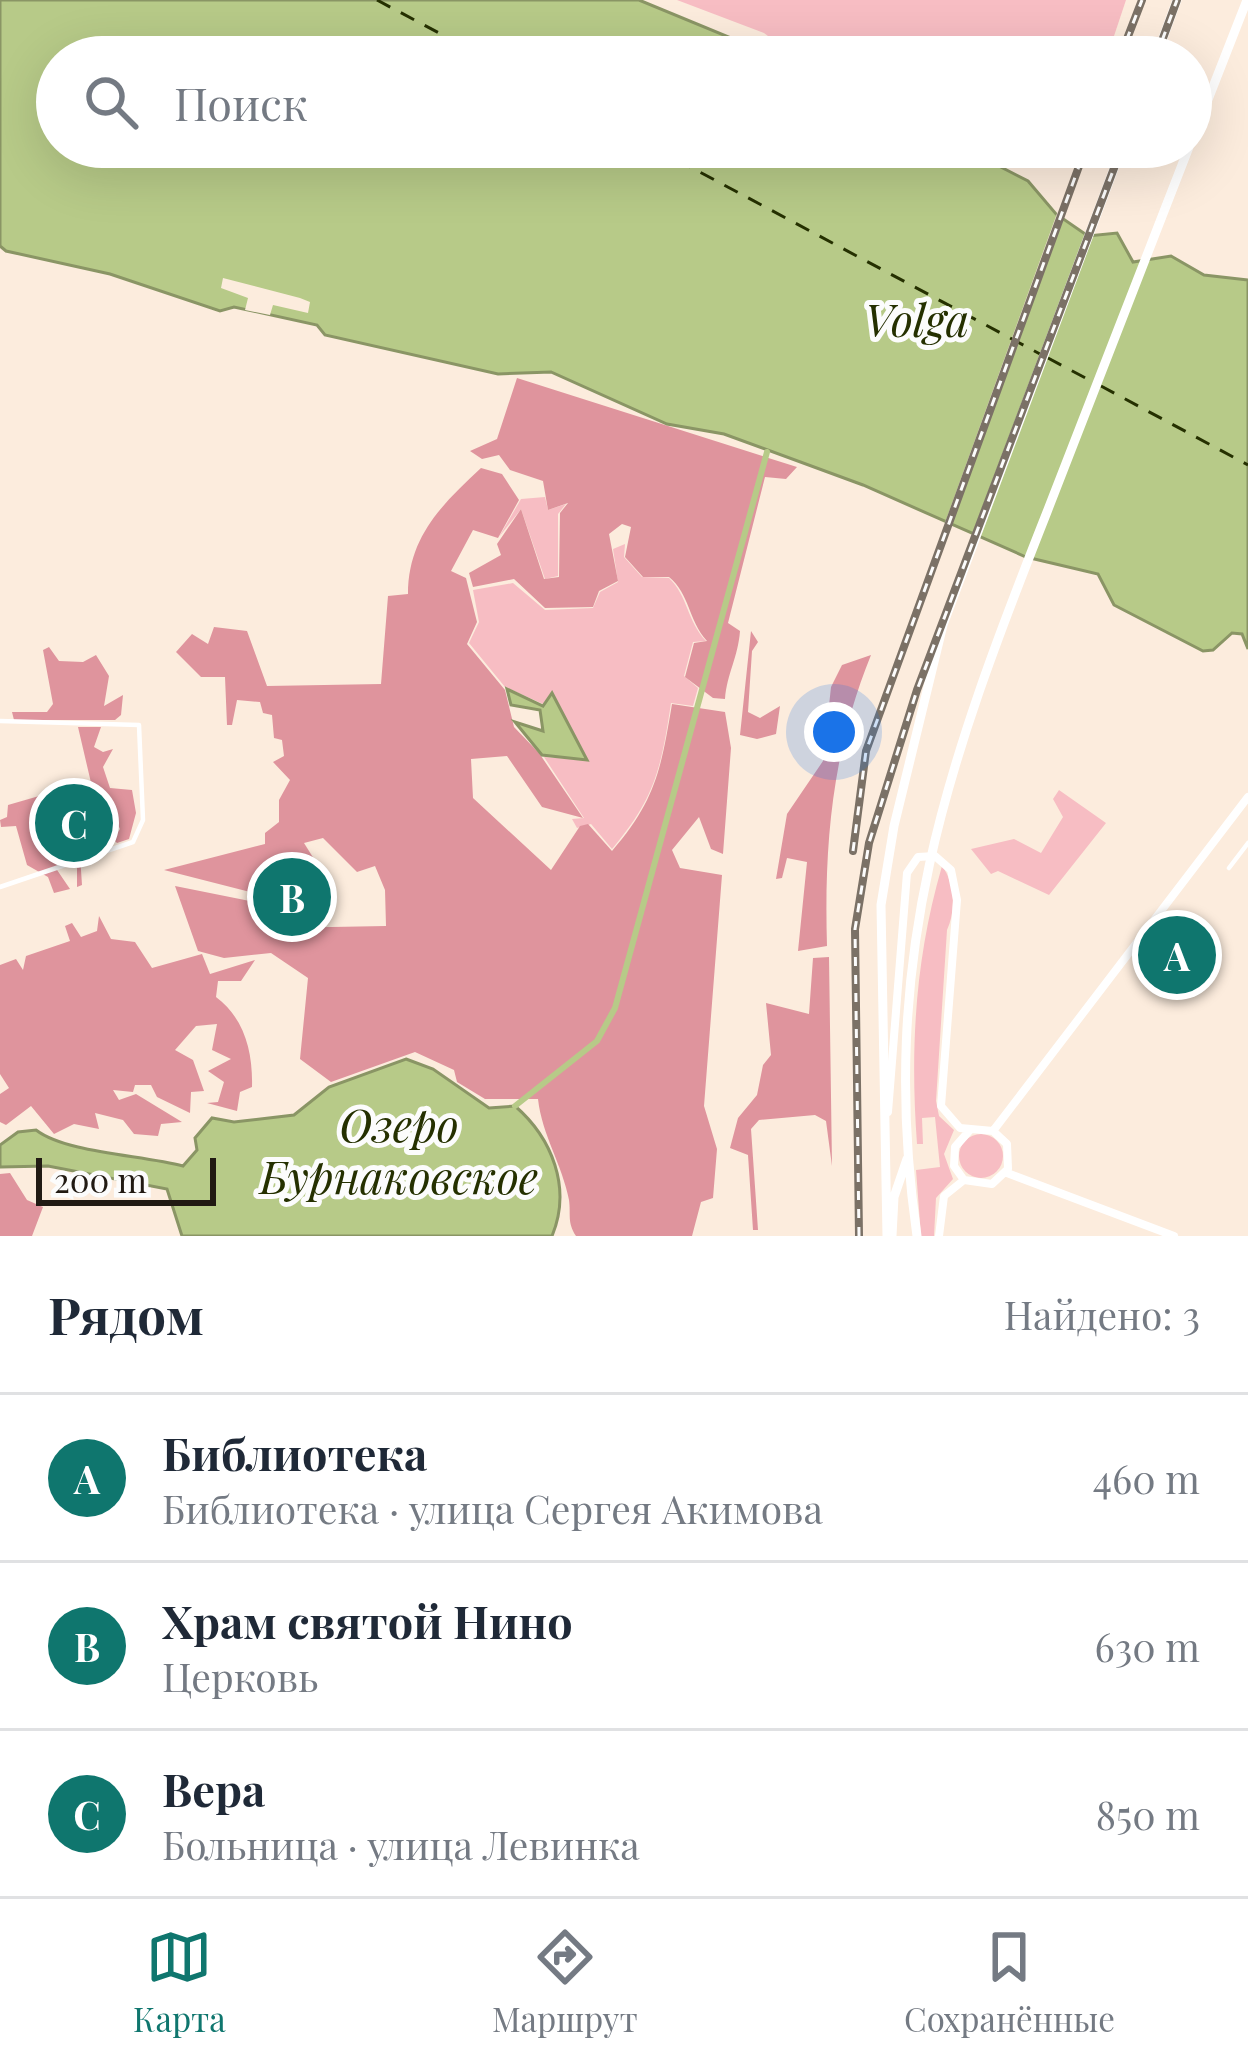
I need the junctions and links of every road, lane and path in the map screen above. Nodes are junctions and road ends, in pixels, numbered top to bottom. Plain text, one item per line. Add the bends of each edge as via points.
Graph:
1 (1177, 0) edge
2 (1247, 0) edge
3 (1164, 36) edge
4 (1212, 89) edge
5 (1114, 168) edge
6 (1181, 168) edge
7 (0, 722) edge
8 (1248, 796) edge
9 (1248, 843) edge
10 (1229, 868) dead end
11 (0, 887) edge
12 (888, 1112) junction
13 (970, 1130) junction
14 (994, 1131) junction
15 (909, 1154) junction
16 (1007, 1173) junction
17 (964, 1180) junction
18 (889, 1236) edge
19 (917, 1236) edge
20 (939, 1236) edge
21 (1174, 1236) edge

1 - 3 main road
2 - 4 main road
5 - 12 main road via 943,625 902,791 881,905
6 - 15 main road via 964,725 927,865 906,1018
7 - 11 street via 139,725 143,820 138,837
8 - 14 street
9 - 10 street
12 - 13 street via 907,873 918,857 935,856 951,870 957,900 940,1100 947,1118
12 - 18 main road
13 - 14 street
13 - 17 street via 953,1156
14 - 16 street via 1007,1144
15 - 18 main road
15 - 19 main road
16 - 17 street via 983,1186
16 - 21 street
17 - 20 street via 944,1196

